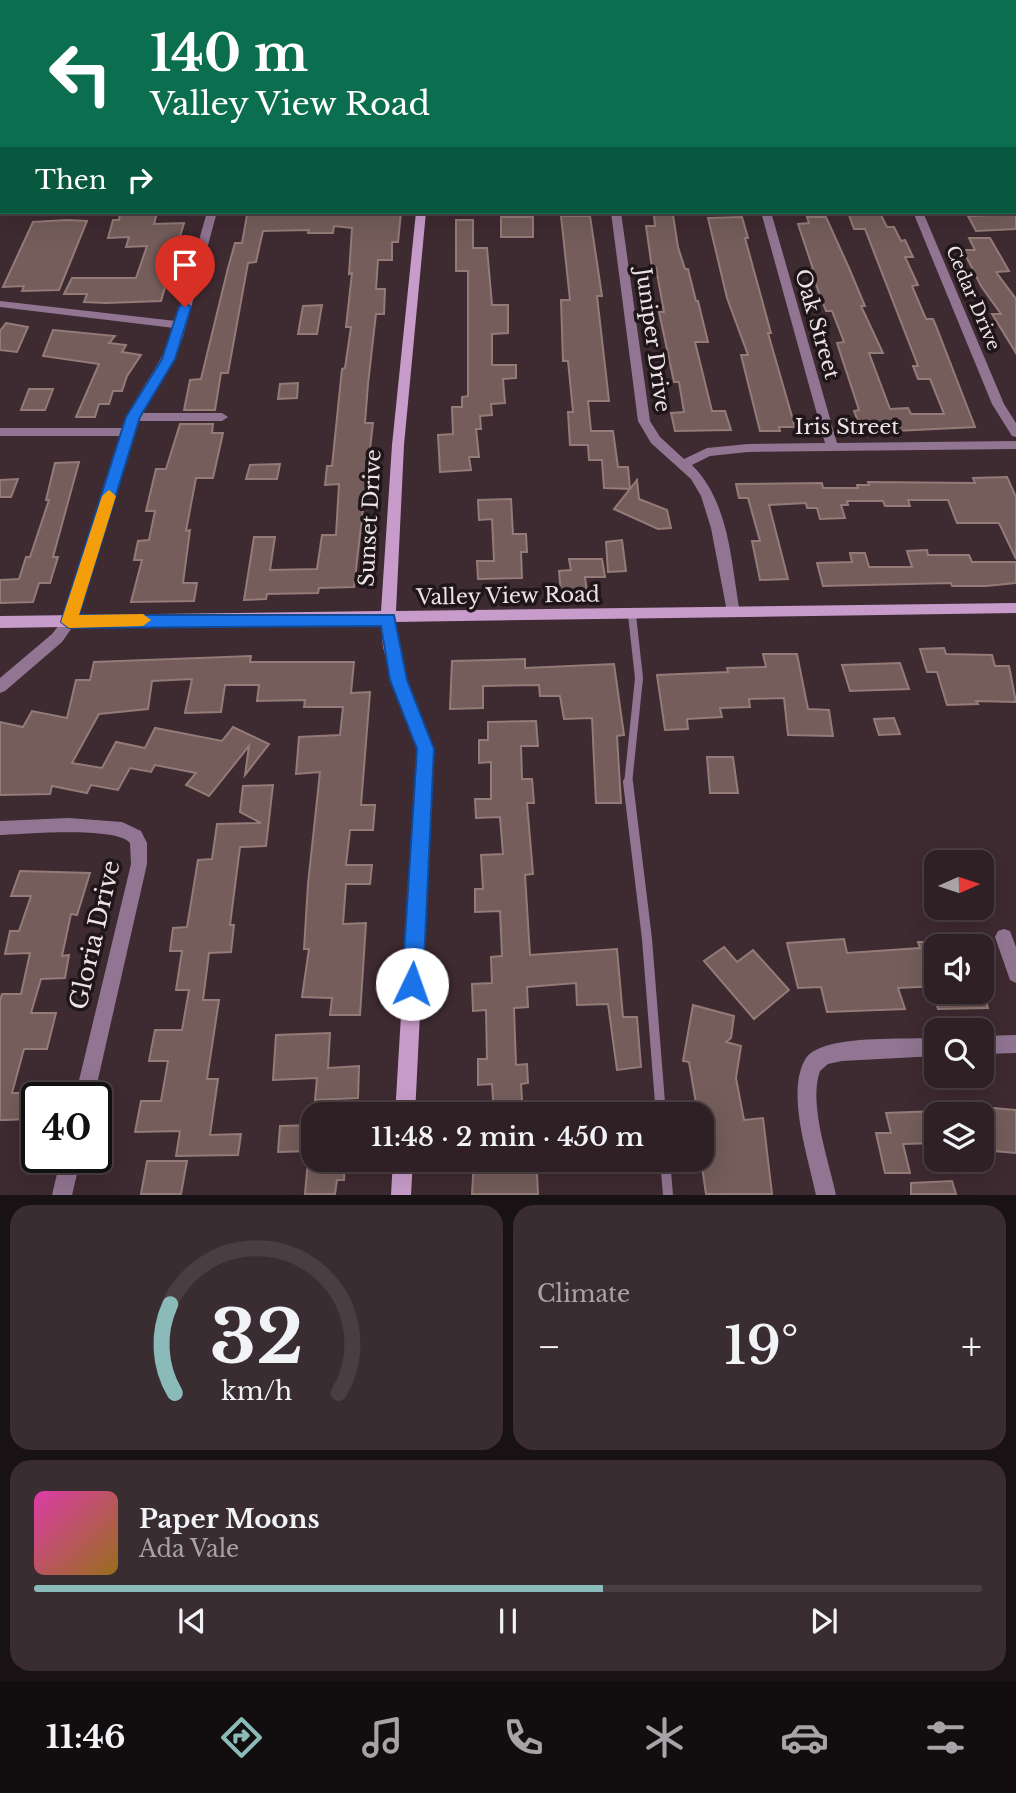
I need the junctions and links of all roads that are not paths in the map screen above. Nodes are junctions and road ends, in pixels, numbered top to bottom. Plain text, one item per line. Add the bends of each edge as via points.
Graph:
1 (211, 214) edge
2 (421, 214) edge
3 (616, 214) edge
4 (767, 214) edge
5 (919, 214) edge
6 (0, 304) edge
7 (180, 325) junction
8 (1000, 408) junction
9 (1016, 408) edge
10 (133, 417) junction
11 (222, 417) dead end
12 (0, 432) edge
13 (129, 432) junction
14 (1016, 433) edge
15 (1016, 445) edge
16 (832, 447) junction
17 (683, 466) junction
18 (1016, 608) edge
19 (733, 613) junction
20 (632, 615) junction
21 (388, 619) junction
22 (0, 622) edge
23 (69, 622) junction
24 (0, 687) edge
25 (0, 828) edge
26 (1004, 937) dead end
27 (1016, 974) edge
28 (1016, 1044) edge
29 (994, 1045) edge
30 (924, 1048) edge
31 (88, 1082) edge
32 (406, 1102) edge
33 (660, 1102) edge
34 (402, 1172) edge
35 (666, 1172) edge
36 (67, 1173) edge
37 (62, 1195) edge
38 (401, 1195) edge
39 (668, 1195) edge
40 (826, 1195) edge

1 - 7 street
2 - 21 street, Sunset Drive via 398,445
3 - 17 street, Juniper Drive via 644,421 658,446
4 - 16 street, Oak Street
5 - 8 street, Cedar Drive
6 - 7 street
7 - 10 street via 168,359
8 - 9 street
8 - 14 street, Cedar Drive
10 - 11 street
10 - 13 street
12 - 13 street
13 - 23 street
15 - 16 street, Iris Street
16 - 17 street, Iris Street via 719,450 695,456
17 - 19 street, Juniper Drive via 710,499
18 - 19 street, Valley View Road
19 - 20 street, Valley View Road
20 - 21 street, Valley View Road
20 - 33 lane via 639,678 627,774
21 - 23 street, Valley View Road
21 - 32 street, Sunset Drive via 399,680 425,749
22 - 23 street, Valley View Road
23 - 24 street
25 - 31 street, Gloria Drive via 114,828 134,834 139,841 139,864
26 - 27 street
28 - 29 street
30 - 40 street via 827,1055 809,1073 809,1105
34 - 38 street
35 - 39 lane
36 - 37 street

